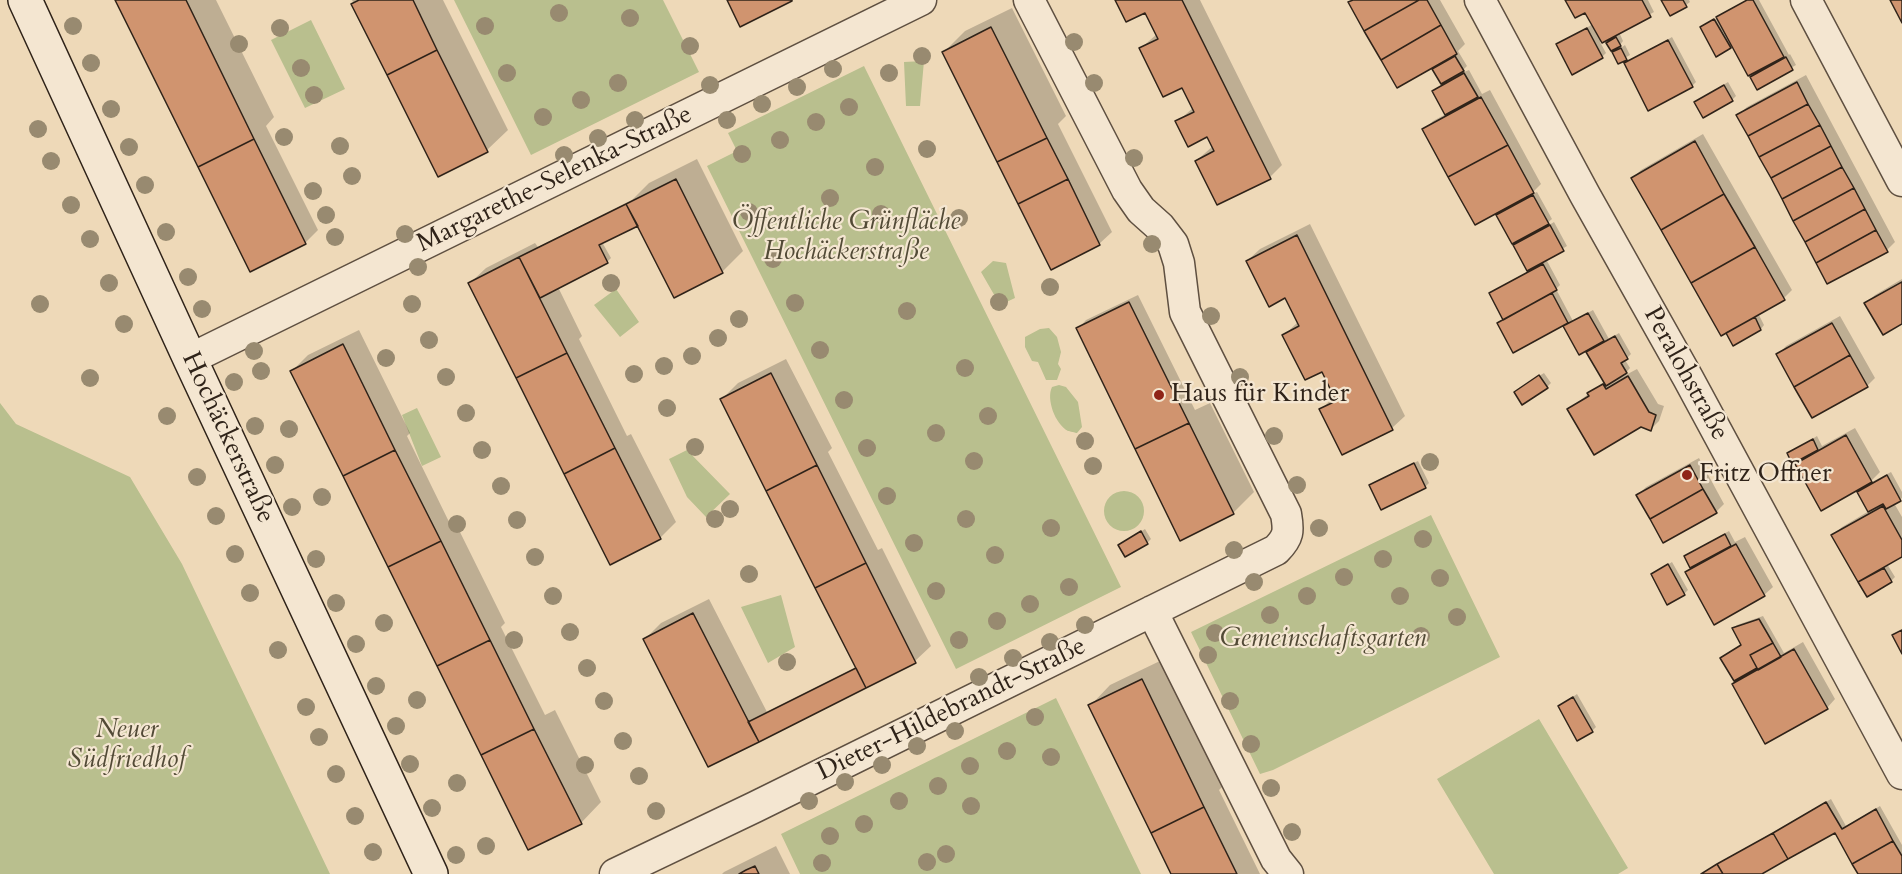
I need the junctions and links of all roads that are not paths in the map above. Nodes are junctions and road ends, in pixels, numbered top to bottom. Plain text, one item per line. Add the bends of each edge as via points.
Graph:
1 (25, 0) edge
2 (921, 0) edge
3 (1029, 0) edge
4 (1479, 0) edge
5 (1806, 0) edge
6 (1902, 181) edge
7 (190, 359) junction
8 (1152, 611) junction
9 (1897, 755) edge
10 (431, 874) edge
11 (615, 874) edge
12 (1288, 874) edge

1 - 7 street, Hochäckerstraße
2 - 7 street, Margarethe-Selenka-Straße
3 - 8 street, Dieter-Hildebrandt-Straße via 1127,190 1173,244 1185,312 1286,514 1286,541 1276,550
4 - 9 street, Peralohstraße
5 - 6 street
7 - 10 street, Hochäckerstraße
8 - 11 street, Dieter-Hildebrandt-Straße
8 - 12 street via 1276,859

